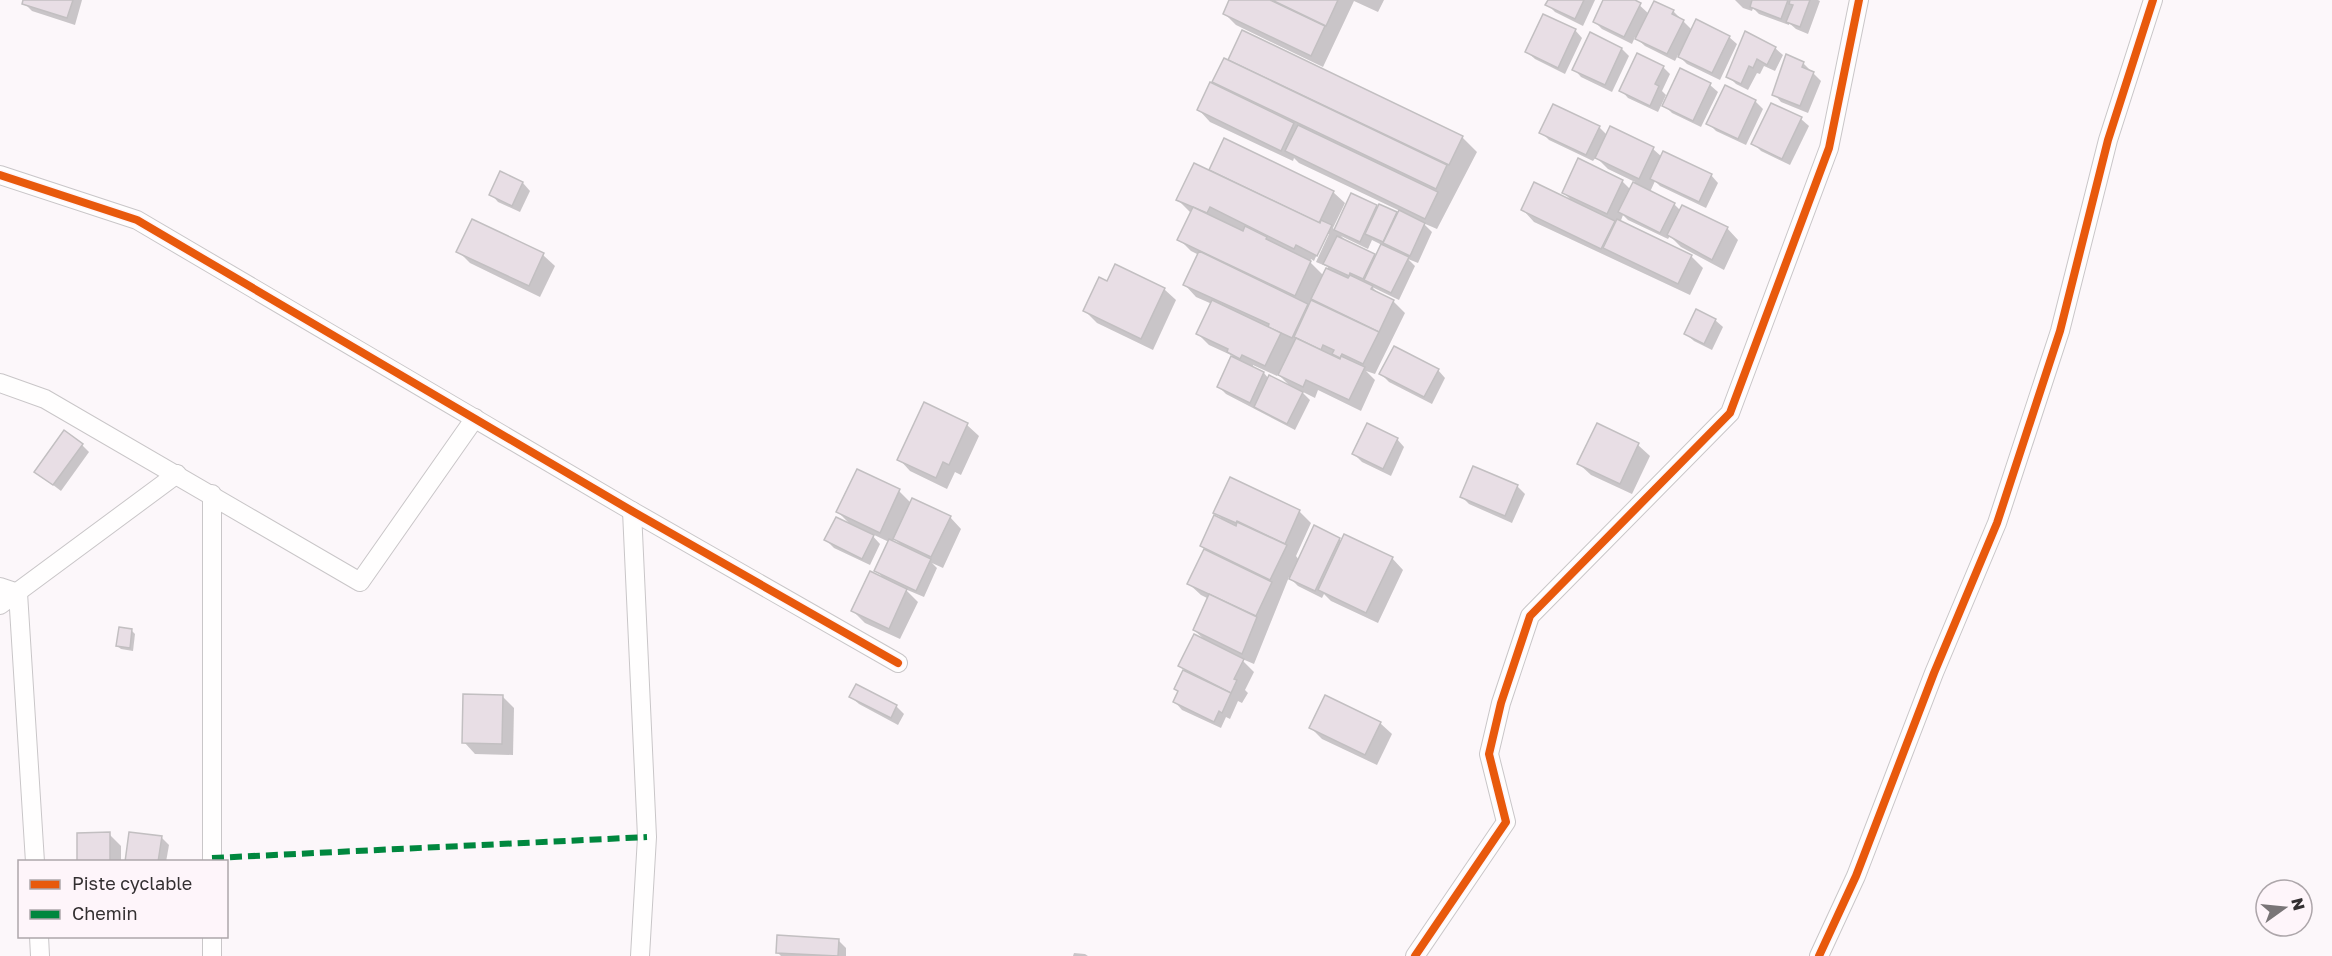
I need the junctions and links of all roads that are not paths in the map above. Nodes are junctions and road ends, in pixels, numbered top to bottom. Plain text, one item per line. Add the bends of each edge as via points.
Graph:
1 (1859, 0) edge
2 (2153, 0) edge
3 (0, 175) edge
4 (0, 382) edge
5 (475, 418) junction
6 (177, 474) junction
7 (212, 494) junction
8 (632, 511) junction
9 (0, 587) edge
10 (18, 593) junction
11 (0, 605) edge
12 (898, 663) dead end
13 (35, 860) edge
14 (212, 860) edge
15 (39, 938) edge
16 (212, 938) edge
17 (40, 956) edge
18 (212, 956) edge
19 (640, 956) edge
20 (1415, 956) edge
21 (1819, 956) edge

1 - 20 street via 1829,148 1731,413 1530,615 1489,753 1506,822
2 - 21 street via 2108,140 2060,331 1997,523 1856,876
3 - 5 street via 136,220
4 - 6 street via 45,399
5 - 7 street via 360,582
5 - 8 street
6 - 7 street
6 - 10 street
7 - 14 street
8 - 12 street
8 - 19 street via 647,837
9 - 10 street
10 - 11 street
10 - 13 street
15 - 17 street
16 - 18 street

